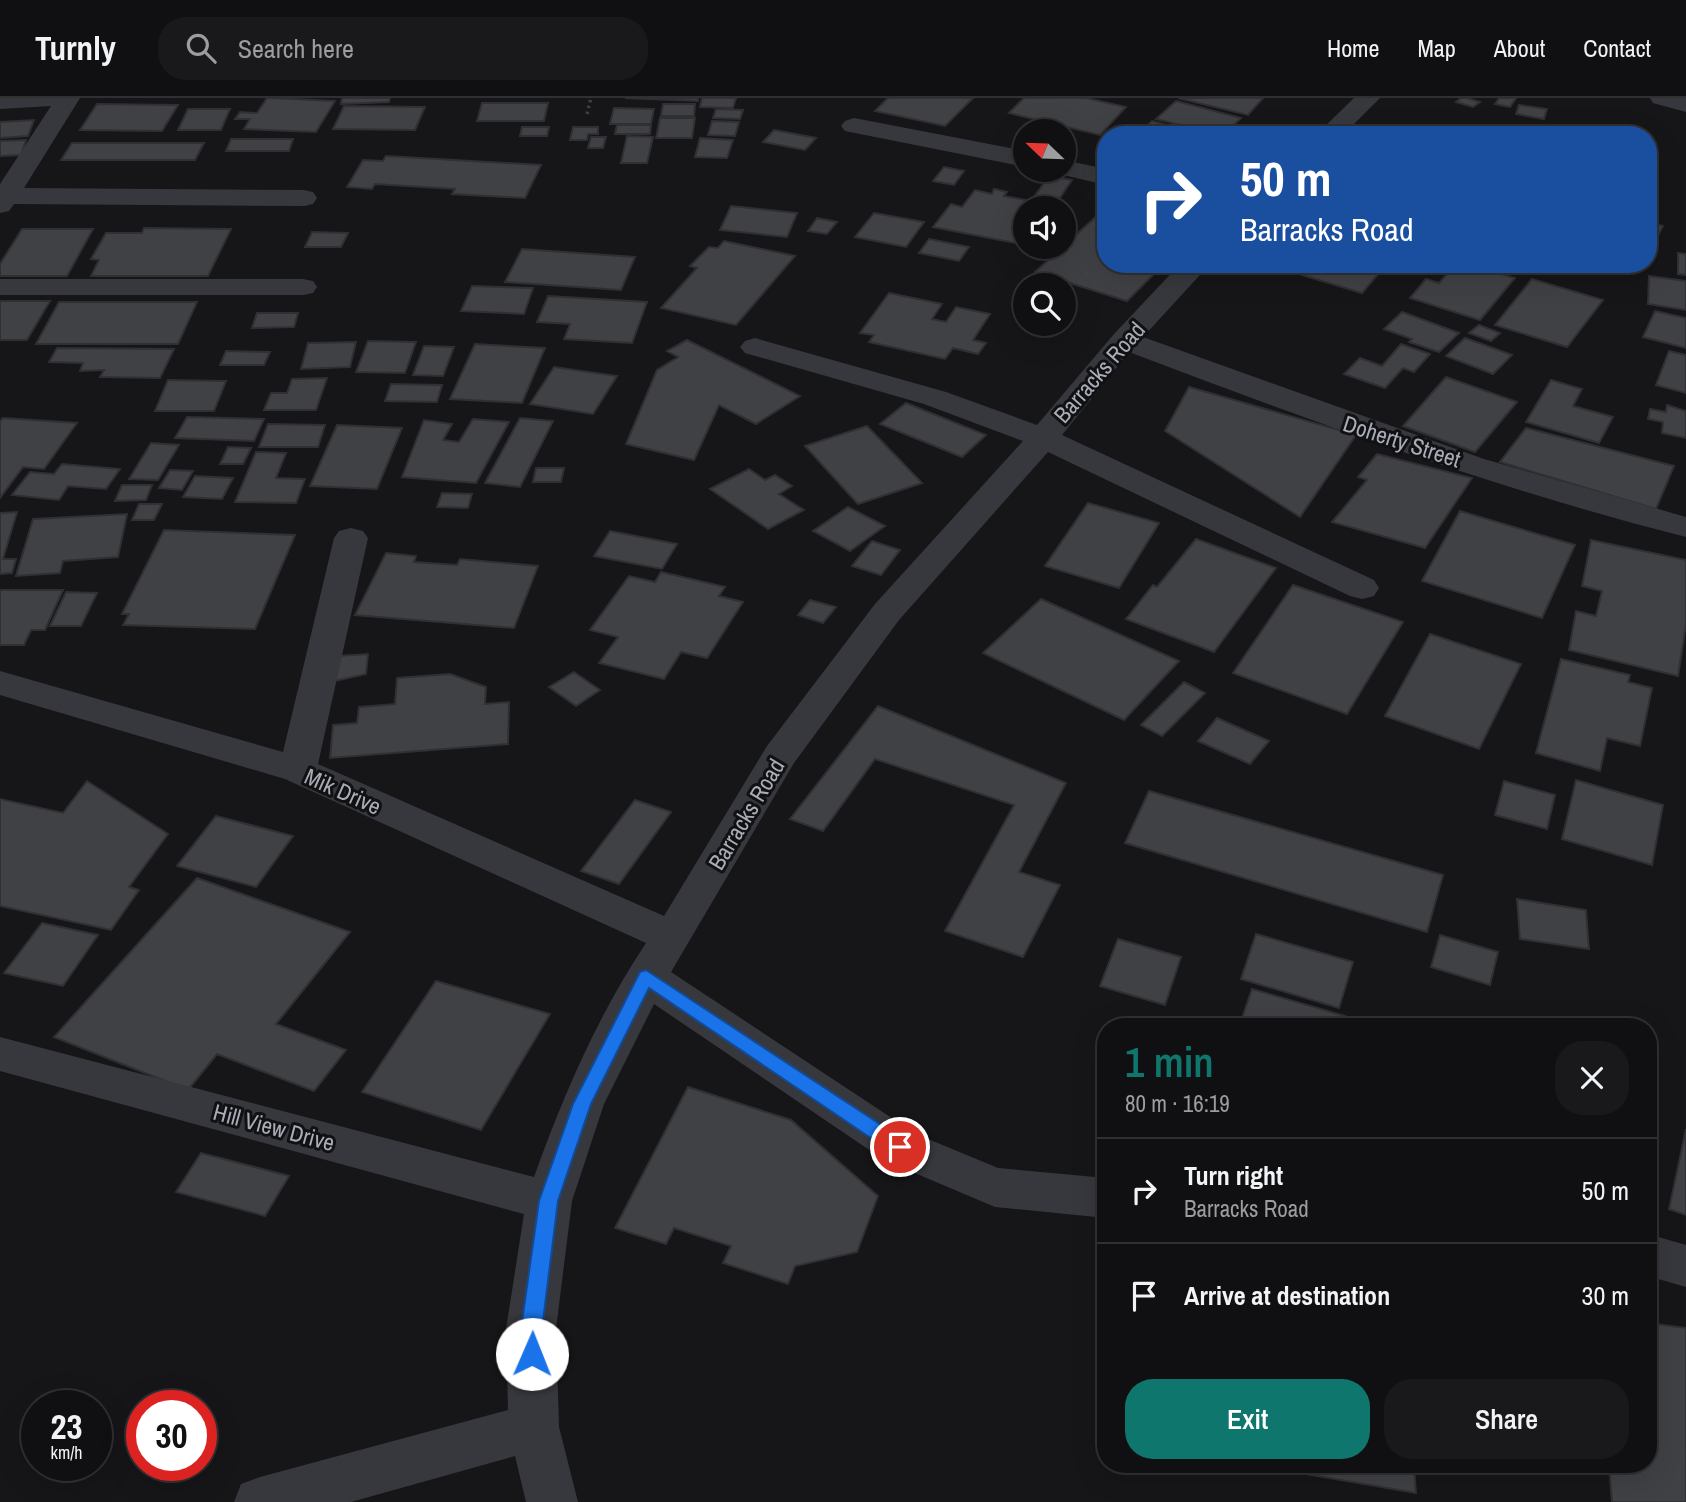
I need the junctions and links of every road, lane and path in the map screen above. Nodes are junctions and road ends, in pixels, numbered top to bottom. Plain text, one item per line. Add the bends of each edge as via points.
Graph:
1 (60, 98) edge
2 (68, 98) edge
3 (592, 98) edge
4 (1368, 98) edge
5 (1662, 98) edge
6 (0, 102) edge
7 (1686, 105) edge
8 (587, 114) dead end
9 (854, 126) dead end
10 (1338, 126) edge
11 (1013, 157) edge
12 (1076, 170) edge
13 (1097, 175) edge
14 (304, 198) dead end
15 (3, 201) edge
16 (1187, 273) edge
17 (0, 286) edge
18 (303, 287) dead end
19 (1124, 340) junction
20 (755, 347) dead end
21 (1043, 438) junction
22 (1686, 527) edge
23 (351, 538) dead end
24 (1362, 588) dead end
25 (0, 683) edge
26 (298, 771) junction
27 (673, 937) junction
28 (646, 977) junction
29 (0, 1054) edge
30 (1097, 1197) edge
31 (549, 1201) junction
32 (1657, 1258) edge
33 (1686, 1266) edge
34 (534, 1427) junction
35 (260, 1502) edge
36 (552, 1502) edge

1 - 6 street
2 - 15 street
3 - 8 path
4 - 10 street
5 - 7 street
9 - 11 street
12 - 13 street
14 - 15 street
16 - 19 street, Barracks Road
17 - 18 street
19 - 21 street, Barracks Road
19 - 22 street, Doherty Street via 1332,418 1591,504
20 - 21 street via 935,398
21 - 24 street
21 - 27 street, Barracks Road via 887,611 780,755
23 - 26 street
25 - 26 street, Mik Drive
26 - 27 street, Mik Drive
27 - 28 street, Barracks Road
28 - 30 street via 900,1147 995,1187
28 - 31 street, Barracks Road via 582,1104
29 - 31 street, Hill View Drive
31 - 34 street, Barracks Road via 531,1329
32 - 33 street
34 - 35 street
34 - 36 street, Barracks Road

